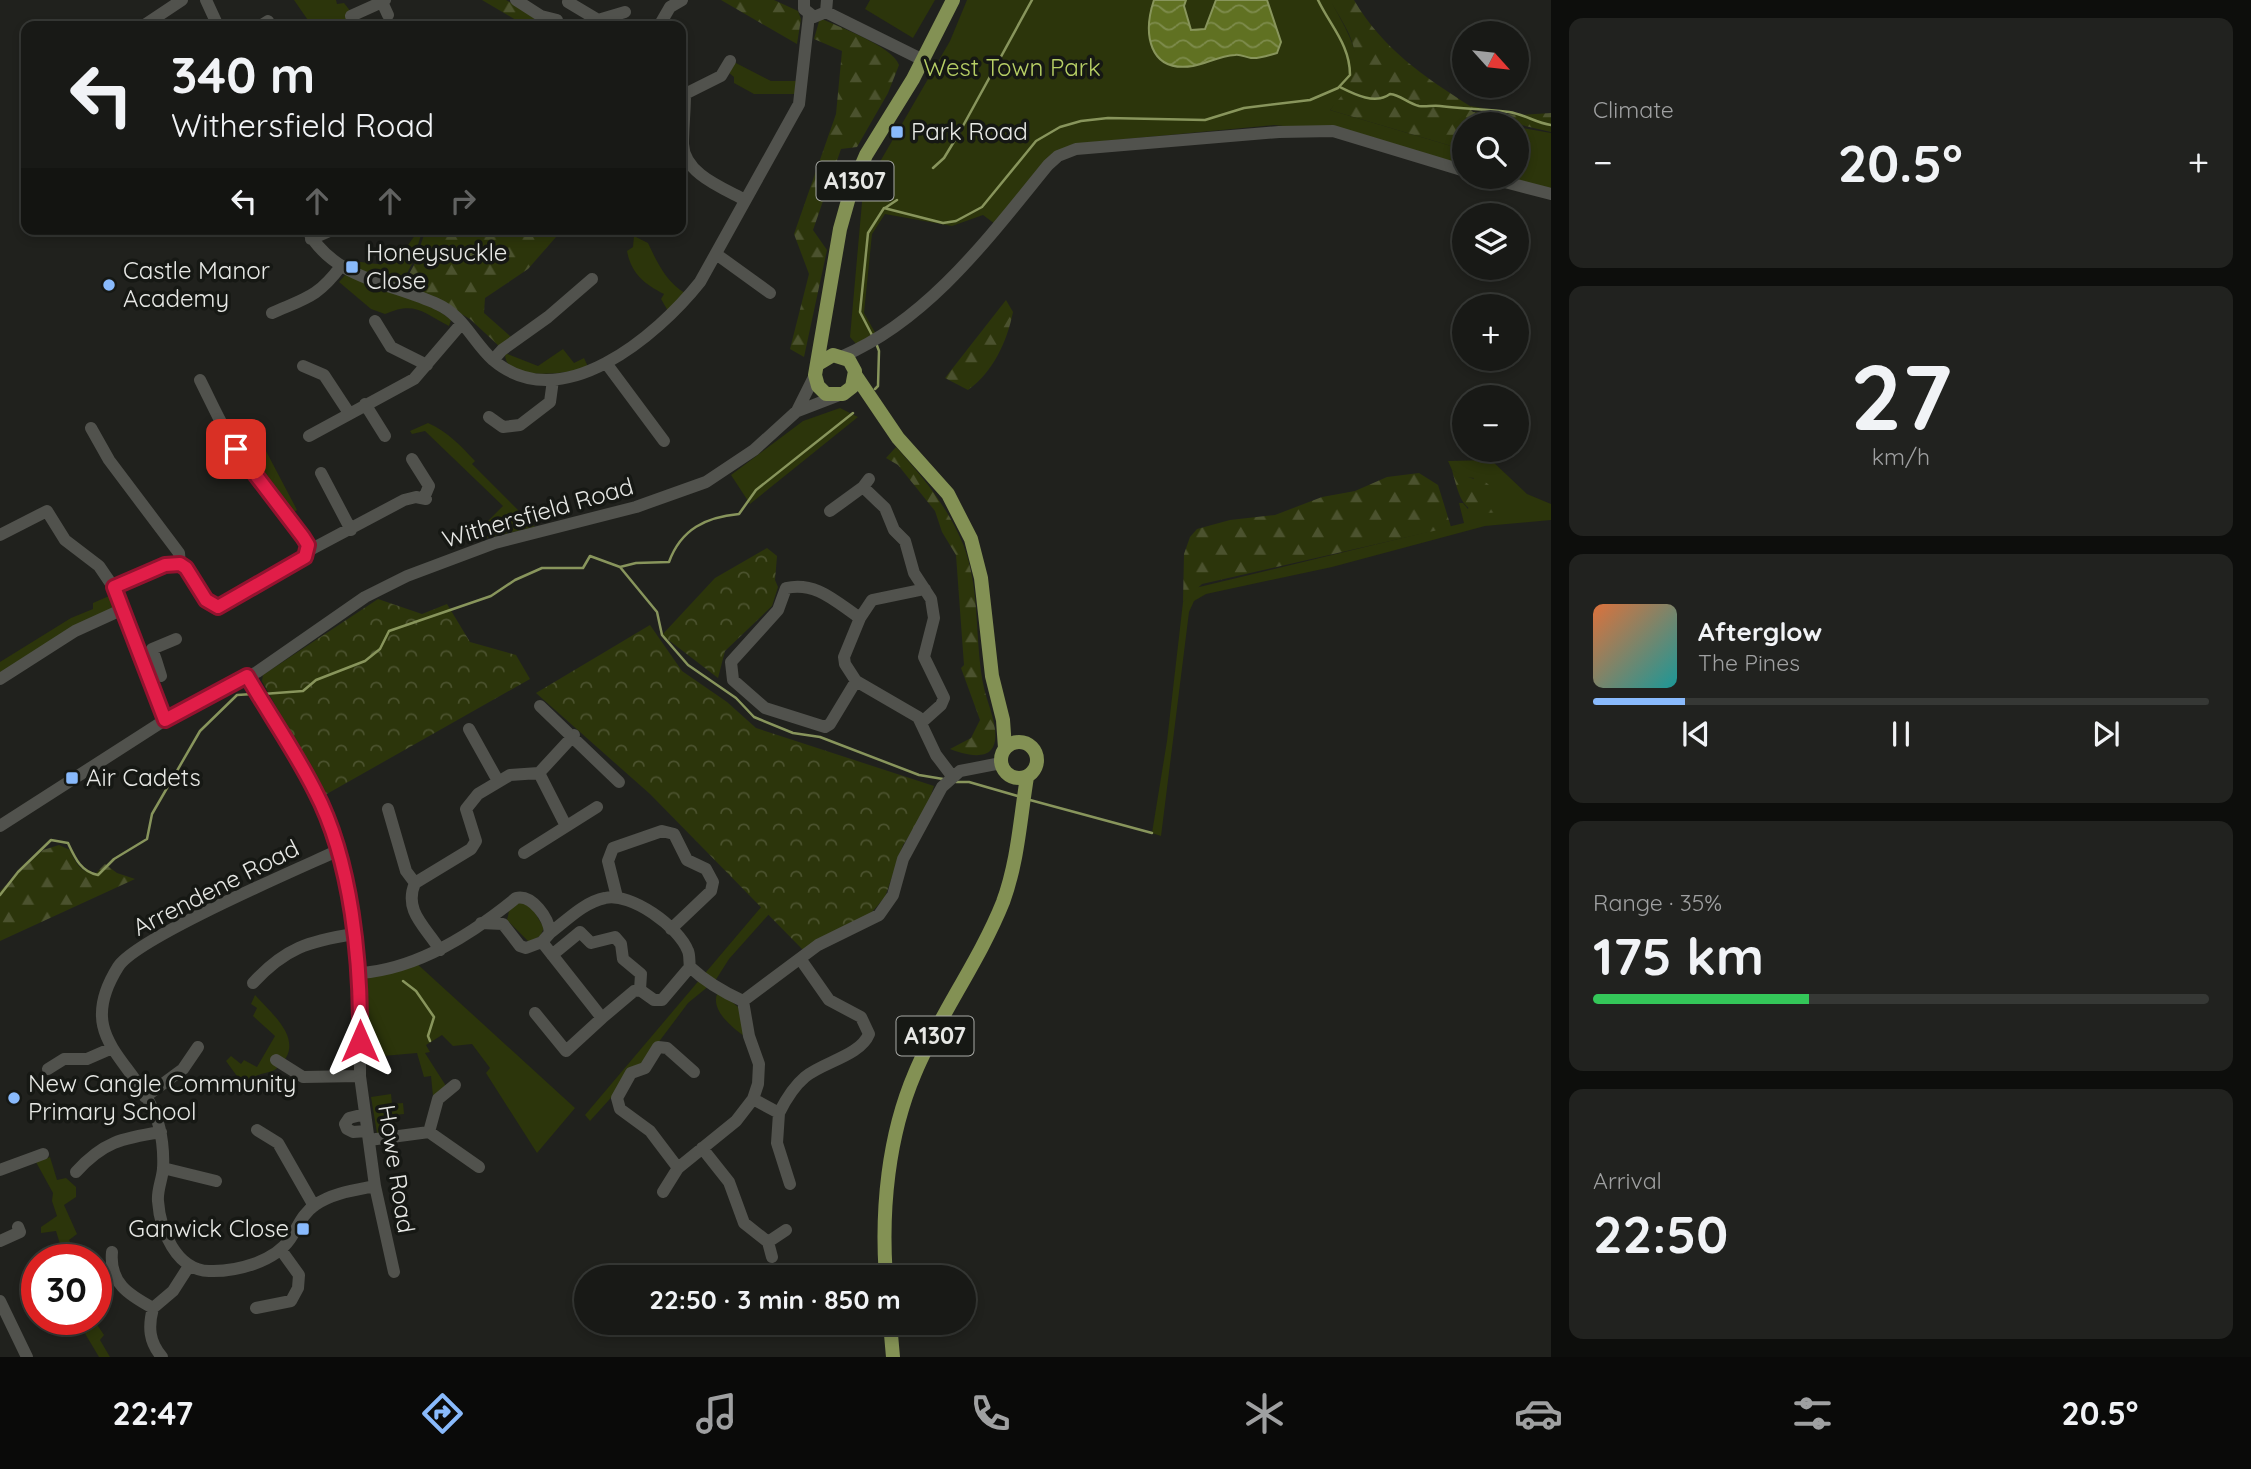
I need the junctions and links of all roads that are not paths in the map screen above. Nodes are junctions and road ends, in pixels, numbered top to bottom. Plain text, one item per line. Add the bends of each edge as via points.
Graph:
1 (182, 0) edge
2 (206, 0) edge
3 (516, 0) edge
4 (682, 0) edge
5 (953, 0) edge
6 (383, 1) edge
7 (569, 1) edge
8 (801, 1) edge
9 (826, 6) edge
10 (625, 12) dead end
11 (388, 15) dead end
12 (809, 15) junction
13 (351, 16) dead end
14 (150, 21) edge
15 (216, 21) edge
16 (552, 21) edge
17 (557, 21) edge
18 (662, 21) edge
19 (920, 59) junction
20 (730, 61) dead end
21 (686, 91) edge
22 (686, 157) edge
23 (1452, 167) edge
24 (1529, 188) edge
25 (1551, 194) edge
26 (745, 200) junction
27 (310, 235) edge
28 (716, 254) junction
29 (341, 266) junction
30 (592, 279) dead end
31 (770, 293) dead end
32 (272, 313) dead end
33 (827, 317) junction
34 (374, 321) dead end
35 (462, 323) junction
36 (875, 343) junction
37 (841, 356) junction
38 (494, 360) junction
39 (606, 363) junction
40 (427, 365) junction
41 (302, 366) dead end
42 (816, 370) junction
43 (855, 373) junction
44 (200, 380) dead end
45 (553, 380) junction
46 (840, 395) junction
47 (365, 404) junction
48 (797, 411) junction
49 (879, 412) junction
50 (349, 414) junction
51 (489, 417) dead end
52 (92, 428) dead end
53 (309, 436) dead end
54 (385, 436) dead end
55 (664, 441) dead end
56 (412, 459) dead end
57 (321, 473) dead end
58 (830, 511) dead end
59 (351, 530) junction
60 (0, 535) edge
61 (308, 551) junction
62 (180, 564) junction
63 (114, 587) junction
64 (925, 589) junction
65 (121, 610) junction
66 (860, 618) junction
67 (176, 639) dead end
68 (156, 660) junction
69 (144, 667) junction
70 (161, 676) dead end
71 (0, 679) edge
72 (250, 681) junction
73 (856, 681) junction
74 (540, 706) dead end
75 (165, 720) junction
76 (1003, 720) junction
77 (922, 722) junction
78 (468, 729) dead end
79 (574, 735) junction
80 (1022, 741) junction
81 (1005, 748) junction
82 (1001, 763) junction
83 (539, 773) junction
84 (1020, 777) junction
85 (948, 780) junction
86 (498, 781) junction
87 (620, 782) dead end
88 (597, 807) dead end
89 (388, 808) dead end
90 (0, 825) edge
91 (566, 826) junction
92 (337, 851) junction
93 (524, 853) dead end
94 (415, 883) junction
95 (617, 897) junction
96 (501, 918) junction
97 (671, 929) junction
98 (354, 934) junction
99 (546, 937) junction
100 (440, 950) junction
101 (552, 955) junction
102 (801, 960) junction
103 (690, 967) junction
104 (360, 973) junction
105 (253, 982) dead end
106 (640, 990) junction
107 (743, 1001) junction
108 (535, 1013) dead end
109 (603, 1018) junction
110 (198, 1046) dead end
111 (110, 1049) junction
112 (276, 1060) dead end
113 (48, 1069) dead end
114 (694, 1072) dead end
115 (360, 1076) junction
116 (455, 1085) dead end
117 (145, 1097) junction
118 (753, 1099) junction
119 (779, 1113) junction
120 (365, 1114) junction
121 (257, 1130) dead end
122 (161, 1132) junction
123 (429, 1132) junction
124 (368, 1135) junction
125 (702, 1148) junction
126 (43, 1154) dead end
127 (480, 1167) dead end
128 (163, 1168) junction
129 (678, 1168) junction
130 (0, 1170) edge
131 (76, 1172) dead end
132 (216, 1181) dead end
133 (790, 1184) dead end
134 (375, 1186) junction
135 (663, 1192) dead end
136 (314, 1206) junction
137 (18, 1227) dead end
138 (786, 1230) dead end
139 (0, 1241) edge
140 (768, 1242) junction
141 (281, 1250) junction
142 (772, 1257) dead end
143 (886, 1265) edge
144 (112, 1266) edge
145 (189, 1266) junction
146 (394, 1272) dead end
147 (0, 1301) edge
148 (153, 1308) junction
149 (262, 1310) dead end
150 (891, 1335) edge
151 (27, 1357) edge
152 (162, 1357) edge
153 (893, 1357) edge

1 - 14 street
2 - 15 street
3 - 16 street
4 - 18 street via 670,7
5 - 19 main road, A1307
6 - 11 street
6 - 13 street
7 - 10 street via 598,20
7 - 17 street
8 - 12 street
9 - 12 street via 818,17
9 - 19 street
12 - 26 street via 799,104
19 - 33 main road, A1307 via 851,190 840,229
20 - 21 street via 721,76
22 - 26 street via 702,177
23 - 36 street via 1333,131 1076,149 1048,165 967,261
24 - 25 street
26 - 28 street
27 - 29 street
28 - 31 street
28 - 39 street via 680,307
29 - 32 street via 319,292
29 - 35 street via 447,309
30 - 38 street
33 - 37 main road, A1307
33 - 42 main road, A1307
34 - 40 street via 391,347
35 - 38 street
35 - 40 street
36 - 37 street
36 - 43 street
37 - 42 main road via 827,356
37 - 43 main road, A1307
38 - 45 street via 523,376
39 - 45 street via 576,377
39 - 55 street
40 - 47 street via 405,385
41 - 50 street via 324,375
42 - 46 main road via 821,391
42 - 48 street, Withersfield Road
43 - 46 main road via 852,387
43 - 49 main road
44 - 61 street via 244,463 274,496
45 - 51 street via 550,402 520,425 503,428
46 - 48 street, Withersfield Road
46 - 49 main road via 858,399
47 - 50 street
47 - 54 street
48 - 72 street, Withersfield Road via 754,450 706,482 636,507 495,542 407,576 366,597
49 - 76 main road via 948,494 971,539
50 - 53 street
52 - 62 street via 109,460 179,553
56 - 59 street via 429,486 425,499 404,500
57 - 59 street
58 - 64 street via 866,483 905,541 911,566
59 - 61 street
60 - 63 street via 47,511 65,540 99,566
61 - 62 street via 301,561 218,607 206,600
62 - 63 street via 165,565
63 - 65 street
64 - 66 street via 872,600
64 - 77 street via 934,618 924,657 944,698
65 - 69 street
65 - 71 street via 75,631
66 - 73 street via 844,657
66 - 73 street via 820,590 798,585 786,588 778,610 730,662 733,680 765,708 825,727
67 - 68 street via 152,649
68 - 69 street
68 - 70 street
69 - 75 street
72 - 75 street, Withersfield Road
72 - 92 street, Howe Road via 317,793
73 - 77 street
74 - 79 street
75 - 90 street, Withersfield Road
76 - 80 main road
76 - 81 main road
77 - 85 street
78 - 86 street
79 - 83 street
79 - 87 street
80 - 81 main road
80 - 84 main road via 1037,756 1034,771
81 - 82 main road
82 - 84 main road via 1003,770
82 - 85 street via 969,768
83 - 86 street via 520,773
83 - 91 street
84 - 143 main road, A1307 via 1019,849 1003,902 916,1071 896,1125 887,1187
85 - 102 street via 879,915 828,940
86 - 94 street via 466,809 475,832 471,849
88 - 91 street
89 - 94 street via 406,871
91 - 93 street
92 - 98 street, Howe Road
92 - 111 street, Arrendene Road via 194,919 120,963 100,1016
94 - 100 street via 411,910
95 - 97 street via 636,902
95 - 97 street via 608,861 613,848 662,831 674,834 687,860 706,869 713,882 711,891
95 - 99 street via 593,902
96 - 99 street via 520,946 532,948
96 - 99 street via 516,898 523,896 549,923
96 - 100 street via 481,923
97 - 103 street via 689,951
98 - 104 street, Howe Road
98 - 105 street via 312,940 271,963
99 - 101 street
100 - 104 street via 381,972
101 - 106 street via 580,932 591,943 615,937 623,959 641,974
101 - 109 street
102 - 107 street
102 - 119 street via 829,1000 861,1017 869,1034 866,1041 806,1076
103 - 106 street via 662,1000
103 - 107 street
104 - 115 street, Howe Road
106 - 109 street
107 - 118 street via 759,1064
108 - 109 street via 566,1051
110 - 117 street via 183,1069
111 - 113 street via 87,1059 64,1059
111 - 117 street, Arrendene Road
112 - 115 street via 303,1077
114 - 129 street via 667,1048 658,1047 645,1068 631,1073 617,1098 620,1109 650,1131
115 - 120 street, Howe Road
116 - 123 street via 439,1099
117 - 122 street, Arrendene Road
118 - 119 street
118 - 125 street via 736,1121
119 - 133 street via 777,1143
120 - 124 street, Howe Road
120 - 124 street via 349,1118 345,1124 353,1132
121 - 136 street via 278,1143
122 - 128 street, Arrendene Road
122 - 131 street via 122,1138 94,1152
123 - 124 street
123 - 127 street
124 - 134 street, Howe Road
125 - 129 street
125 - 140 street via 729,1182 744,1223
126 - 130 street
128 - 132 street
128 - 145 street, Arrendene Road via 158,1199 164,1229 178,1257
129 - 135 street
134 - 136 street via 345,1192
134 - 146 street, Howe Road
136 - 141 street
137 - 139 street via 20,1232
138 - 140 street
140 - 142 street
141 - 145 street via 257,1263 209,1271
141 - 149 street via 299,1275 298,1288 291,1301
144 - 148 street via 126,1294
145 - 148 street via 173,1291
147 - 151 street
148 - 152 street via 150,1334
150 - 153 main road

